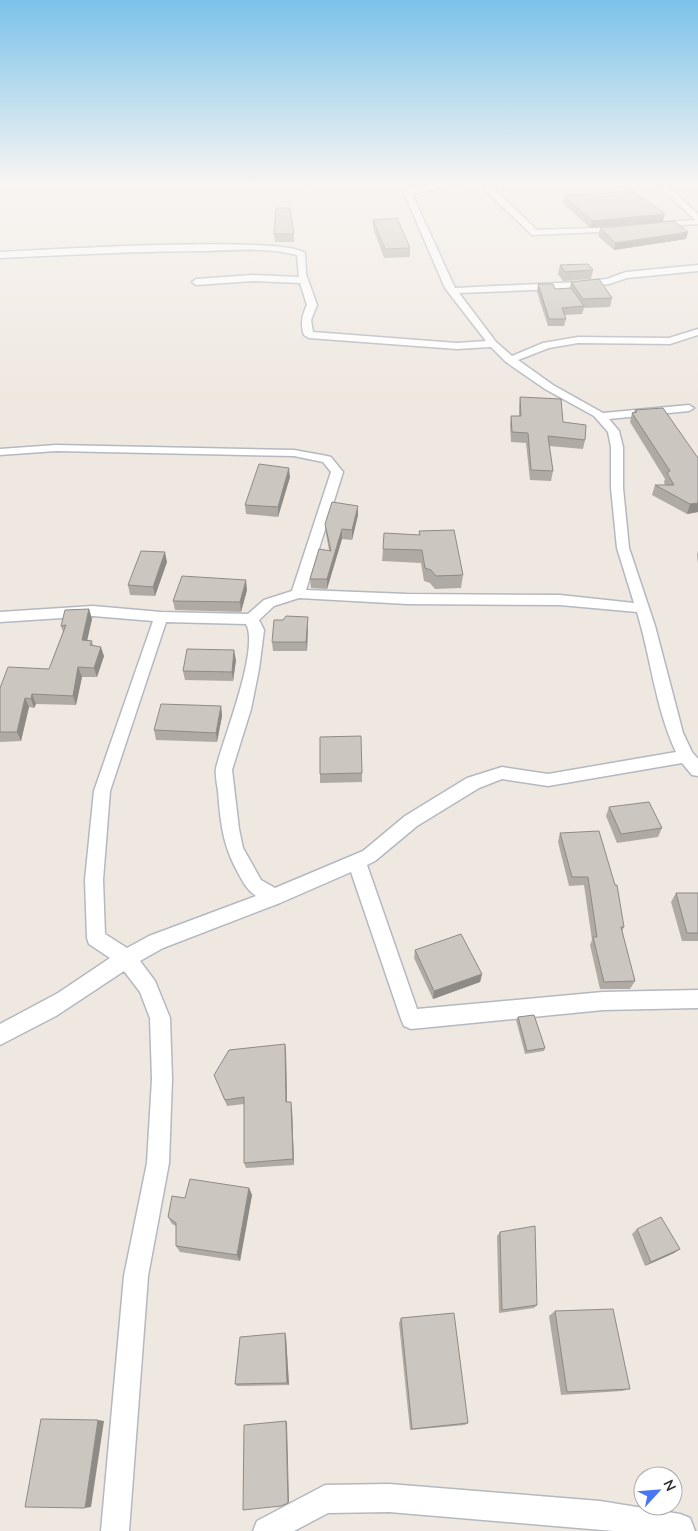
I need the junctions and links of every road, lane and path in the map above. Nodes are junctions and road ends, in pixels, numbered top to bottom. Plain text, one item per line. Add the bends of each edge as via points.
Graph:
1 (31, 253) edge
2 (301, 253) edge
3 (435, 253) edge
4 (0, 255) edge
5 (698, 268) edge
6 (304, 280) junction
7 (196, 282) dead end
8 (452, 292) junction
9 (698, 332) edge
10 (493, 344) junction
11 (536, 348) junction
12 (510, 360) junction
13 (535, 376) junction
14 (689, 408) dead end
15 (601, 417) junction
16 (0, 452) edge
17 (298, 594) junction
18 (642, 608) junction
19 (0, 616) edge
20 (161, 617) junction
21 (251, 620) junction
22 (695, 765) edge
23 (356, 862) junction
24 (274, 897) junction
25 (126, 958) junction
26 (698, 999) edge
27 (0, 1035) edge
28 (115, 1531) edge
29 (267, 1531) edge
30 (681, 1531) edge

1 - 4 street
2 - 6 street
3 - 8 street
5 - 8 street via 626,275 580,285
6 - 7 street via 253,278
6 - 10 street via 312,305 305,327 309,335 457,346
8 - 10 street
9 - 11 street via 670,341 578,340
10 - 12 street
11 - 12 street
11 - 13 street via 531,357
12 - 13 street
13 - 15 street
14 - 15 street
15 - 18 street via 616,438 623,548
16 - 17 street via 97,448 294,453 327,459 337,472
17 - 18 street via 560,600
17 - 21 street via 269,603
18 - 22 street via 675,733
19 - 20 street via 93,611
20 - 21 street
20 - 25 street via 102,791 94,880 96,938
21 - 24 street via 257,630 252,670 224,770 235,849 255,886
22 - 23 street via 548,780 502,773 473,783 411,821 369,856
23 - 24 street
23 - 26 street via 411,1019 603,1001
24 - 25 street via 156,942
25 - 27 street via 88,986
25 - 28 street via 148,987 160,1018 162,1079 158,1163 136,1276
29 - 30 street via 324,1499 389,1498 600,1515 680,1528

